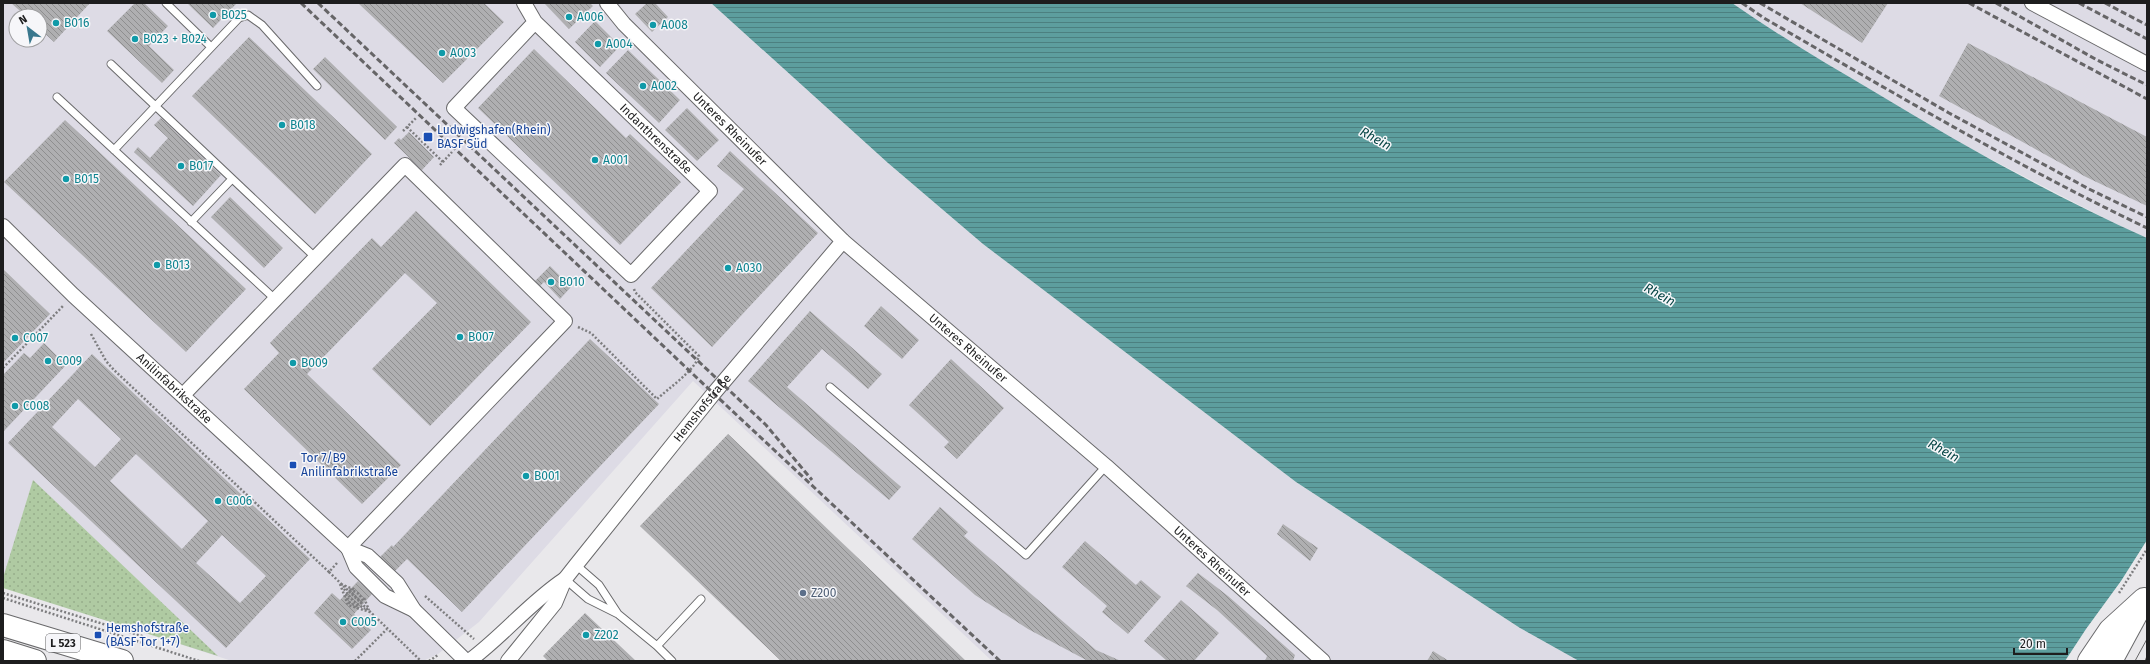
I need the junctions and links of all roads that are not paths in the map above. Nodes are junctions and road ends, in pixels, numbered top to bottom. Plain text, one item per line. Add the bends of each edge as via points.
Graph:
1 (166, 3) edge
2 (524, 3) edge
3 (607, 3) edge
4 (2032, 3) edge
5 (534, 22) junction
6 (211, 47) junction
7 (111, 64) dead end
8 (2147, 64) edge
9 (317, 86) dead end
10 (57, 97) dead end
11 (156, 106) junction
12 (114, 150) junction
13 (232, 179) junction
14 (191, 222) junction
15 (3, 226) edge
16 (843, 241) junction
17 (316, 258) junction
18 (276, 300) junction
19 (830, 387) dead end
20 (183, 395) junction
21 (1106, 466) junction
22 (348, 548) junction
23 (576, 565) junction
24 (565, 579) junction
25 (2146, 595) edge
26 (701, 599) dead end
27 (618, 614) junction
28 (3, 625) edge
29 (657, 646) junction
30 (3, 651) edge
31 (34, 661) edge
32 (122, 661) edge
33 (468, 661) edge
34 (508, 661) edge
35 (672, 661) edge
36 (1323, 661) edge
37 (2089, 661) edge
38 (2111, 661) edge

1 - 6 lane
2 - 5 street, Indanthrenstraße
3 - 16 street, Unteres Rheinufer via 624,24
4 - 8 street
5 - 5 street, Indanthrenstraße via 710,191 631,275 454,108
6 - 9 lane via 238,18 248,15 262,25
6 - 11 lane
7 - 11 lane
10 - 12 lane
11 - 12 lane
11 - 13 lane
12 - 14 lane
13 - 14 lane
13 - 17 lane
14 - 18 lane
15 - 20 street, Anilinfabrikstraße via 73,295
16 - 21 street, Unteres Rheinufer
16 - 23 street, Hemshofstraße via 714,394
17 - 18 street
17 - 22 street via 405,165 565,321
18 - 20 street
19 - 21 lane via 1026,555
20 - 22 street, Anilinfabrikstraße
21 - 36 street, Unteres Rheinufer
22 - 33 street, Anilinfabrikstraße via 368,556 396,583 414,610
23 - 24 street, Hemshofstraße
23 - 27 lane via 599,585
24 - 27 lane via 588,599
24 - 33 street, Hemshofstraße via 544,593 486,649
24 - 34 street, Hemshofstraße via 555,603
25 - 37 main road via 2110,630
25 - 38 main road
26 - 29 lane
27 - 29 lane
28 - 32 main road, L 523
29 - 35 lane
30 - 31 main road, L 523

